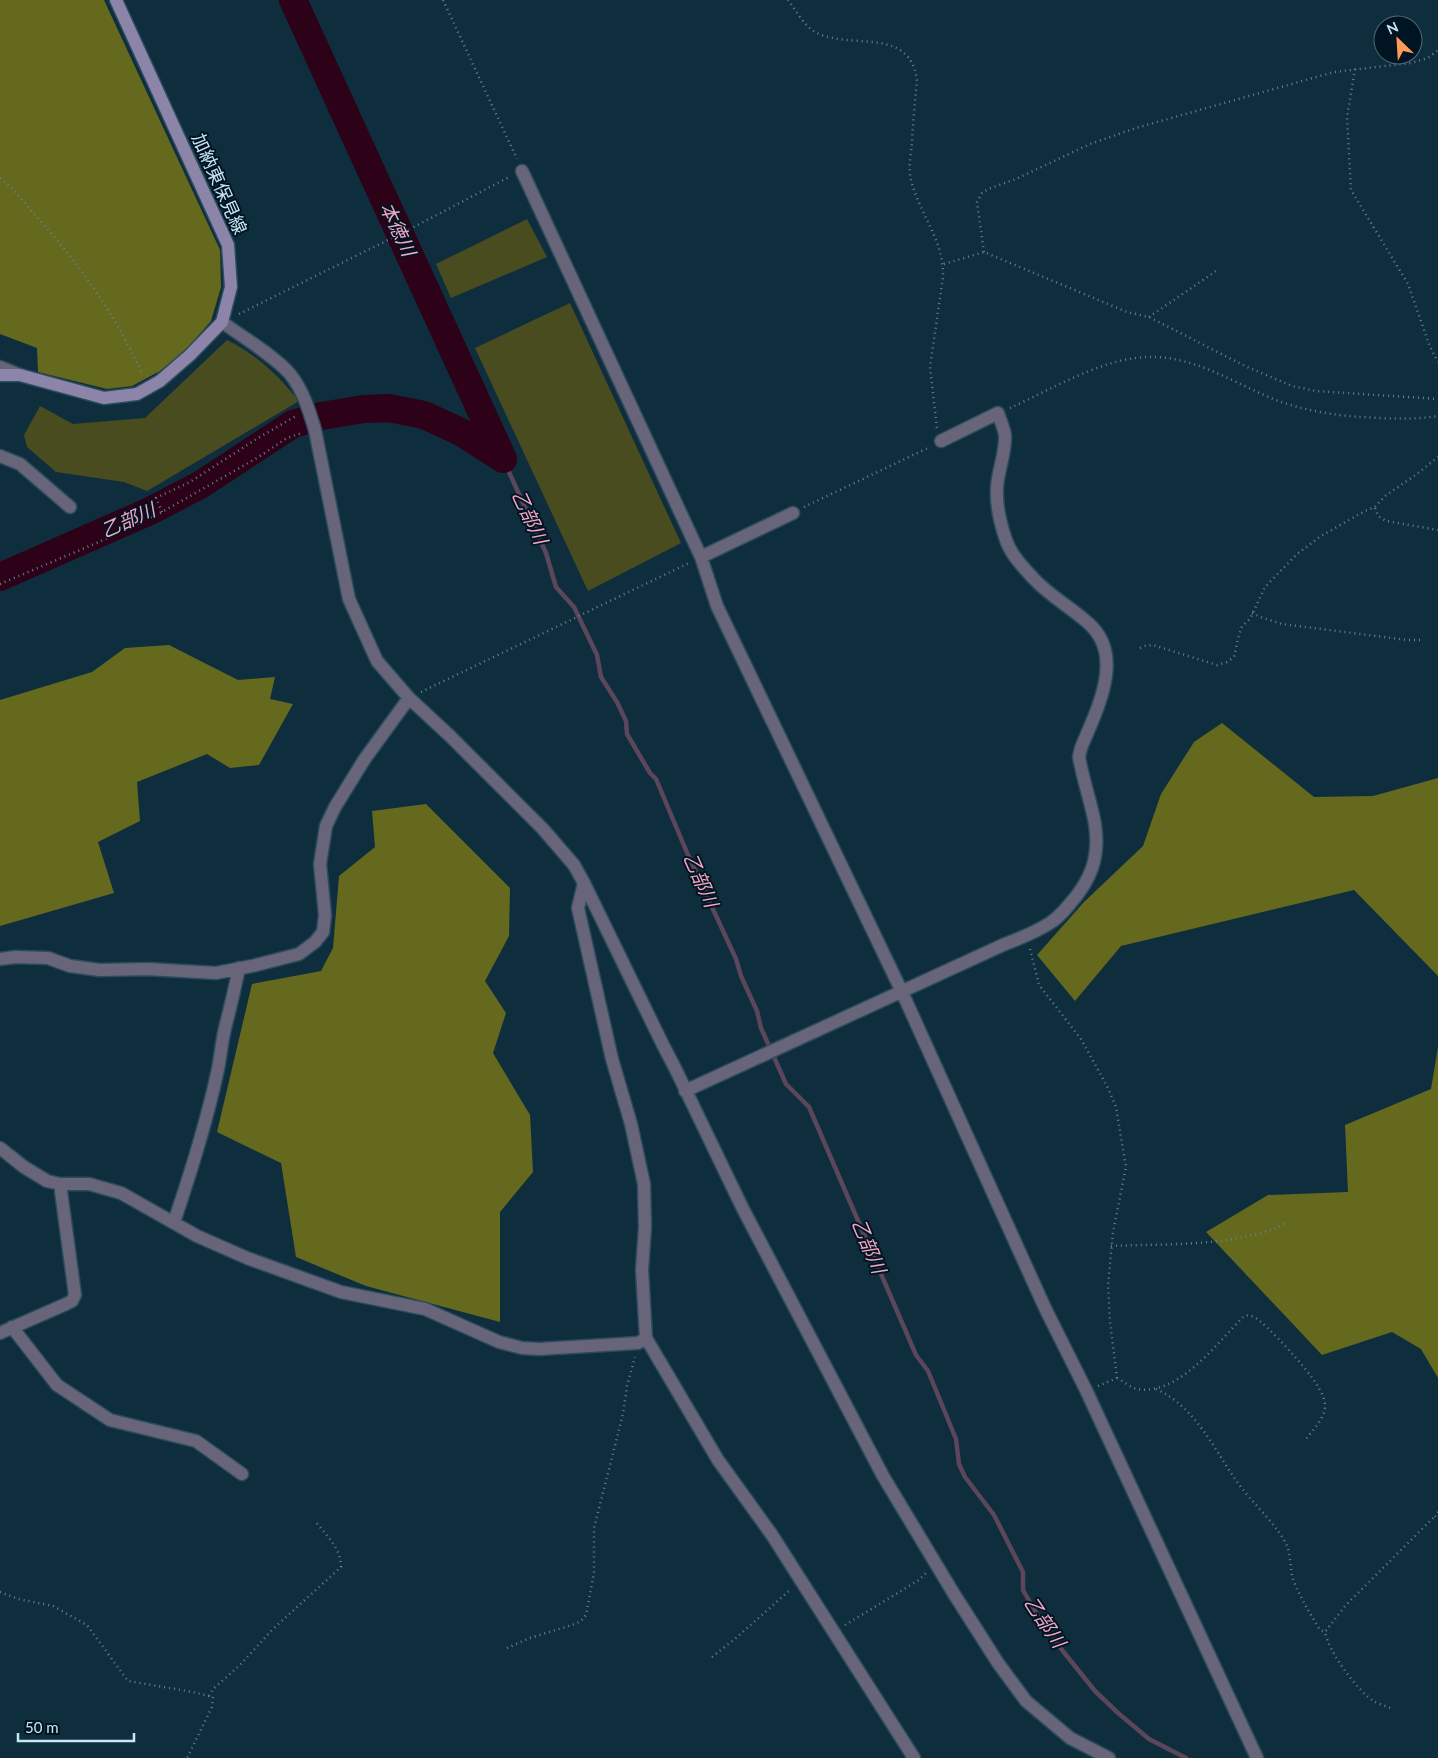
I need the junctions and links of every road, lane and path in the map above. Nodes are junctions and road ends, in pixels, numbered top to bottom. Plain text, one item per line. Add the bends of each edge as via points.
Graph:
1 (116, 0) edge
2 (444, 0) edge
3 (788, 0) edge
4 (1438, 50) edge
5 (1355, 69) junction
6 (522, 170) junction
7 (0, 178) edge
8 (984, 252) junction
9 (944, 264) junction
10 (1216, 271) dead end
11 (1149, 317) junction
12 (222, 322) junction
13 (1438, 362) edge
14 (0, 367) edge
15 (20, 375) junction
16 (0, 376) edge
17 (149, 387) junction
18 (1438, 399) edge
19 (309, 409) junction
20 (998, 413) junction
21 (1438, 416) edge
22 (315, 430) junction
23 (941, 441) junction
24 (0, 456) edge
25 (1438, 457) edge
26 (70, 506) dead end
27 (1375, 507) junction
28 (162, 512) junction
29 (793, 513) joint
30 (1438, 530) edge
31 (701, 557) junction
32 (0, 584) edge
33 (1252, 613) junction
34 (1420, 640) dead end
35 (1140, 648) dead end
36 (409, 698) junction
37 (584, 883) junction
38 (1028, 936) junction
39 (0, 959) edge
40 (239, 968) junction
41 (902, 992) junction
42 (685, 1091) junction
43 (0, 1148) edge
44 (60, 1184) junction
45 (174, 1222) junction
46 (1286, 1223) dead end
47 (1111, 1246) junction
48 (12, 1327) junction
49 (0, 1333) edge
50 (642, 1340) junction
51 (1117, 1378) junction
52 (1156, 1389) junction
53 (1086, 1390) junction
54 (1306, 1439) dead end
55 (242, 1474) dead end
56 (1438, 1512) edge
57 (1436, 1516) junction
58 (1438, 1520) edge
59 (315, 1521) dead end
60 (937, 1564) junction
61 (801, 1581) junction
62 (0, 1592) edge
63 (832, 1629) junction
64 (1324, 1632) junction
65 (507, 1648) dead end
66 (712, 1657) dead end
67 (209, 1696) junction
68 (1390, 1708) dead end
69 (187, 1758) edge
70 (914, 1758) edge
71 (1109, 1758) edge
72 (1257, 1758) edge

1 - 12 main road, 加納東保見線 via 228,245 231,287
2 - 6 path
3 - 9 path via 812,30 836,39 891,44 912,62 917,80 911,178
4 - 5 path via 1428,58 1411,63
5 - 8 path via 1306,79 1136,128 1090,144 988,189 977,202
5 - 13 path via 1347,117 1351,190 1408,284
6 - 12 path
6 - 31 street
7 - 17 path via 60,241 81,270 110,313
8 - 9 path
8 - 11 path via 1127,312
9 - 23 path via 930,367 934,412
10 - 11 path
11 - 18 path via 1292,386 1316,391
12 - 17 main road, 加納東保見線 via 190,355
12 - 19 street via 289,373
14 - 15 street
15 - 16 main road, 加納東保見線
15 - 17 main road, 加納東保見線 via 104,398 137,394
19 - 22 street
19 - 28 path via 190,482 156,498
20 - 21 path via 1102,366 1124,359 1152,357 1180,359 1279,401 1311,411 1344,417 1417,419
20 - 23 street
20 - 38 street via 1005,434 997,500 1008,546 1044,589 1088,622 1099,635 1106,652 1107,667 1104,686 1079,757 1095,826 1094,862 1084,885 1060,915
22 - 28 path via 287,438
22 - 36 street via 349,599 377,661
23 - 29 path
24 - 26 street via 20,464
25 - 27 path
27 - 30 path via 1378,516 1386,521
27 - 33 path via 1321,536 1297,554 1265,587
28 - 32 path
29 - 31 street
31 - 36 path
31 - 41 street via 717,606
33 - 34 path via 1282,624
33 - 35 path via 1242,626 1234,657 1227,662 1217,664 1153,646
36 - 37 street via 544,829 574,865
36 - 40 street via 364,760 326,826 320,864 325,915 323,932 299,954
37 - 42 street
37 - 50 street via 578,908 644,1184
38 - 41 street
38 - 47 path via 1039,985 1080,1039 1116,1106 1126,1167
39 - 40 street via 48,958 70,966 100,970 216,973
40 - 45 street via 208,1113
41 - 42 street
41 - 53 street via 1045,1308
42 - 60 street via 883,1476
43 - 44 street via 38,1177
44 - 45 street via 89,1184 121,1193
44 - 48 street via 75,1295 72,1301
45 - 50 street via 247,1258 310,1281 341,1292 425,1310 499,1342 522,1348
46 - 47 path via 1276,1229 1236,1239
47 - 51 path via 1108,1285
48 - 49 street
48 - 55 street via 57,1385 110,1420 196,1441
50 - 61 street via 718,1460
50 - 65 path via 627,1386 594,1528 594,1573 586,1615 575,1624
51 - 52 path via 1136,1389
51 - 53 path
52 - 54 path via 1194,1368 1243,1317 1256,1317 1312,1377 1323,1397 1323,1414
52 - 64 path via 1170,1395 1203,1428 1243,1490 1287,1546 1293,1578 1302,1601
53 - 72 street
56 - 57 path
57 - 58 path
57 - 64 path via 1345,1606
59 - 67 path via 338,1550 341,1567 273,1629
60 - 63 path via 918,1580 847,1625
60 - 71 street via 998,1663 1026,1701 1070,1738
61 - 63 street
61 - 66 path
62 - 67 path via 53,1606 87,1625 128,1681
63 - 70 street
64 - 68 path via 1346,1674 1374,1701
67 - 69 path via 213,1697 212,1707

